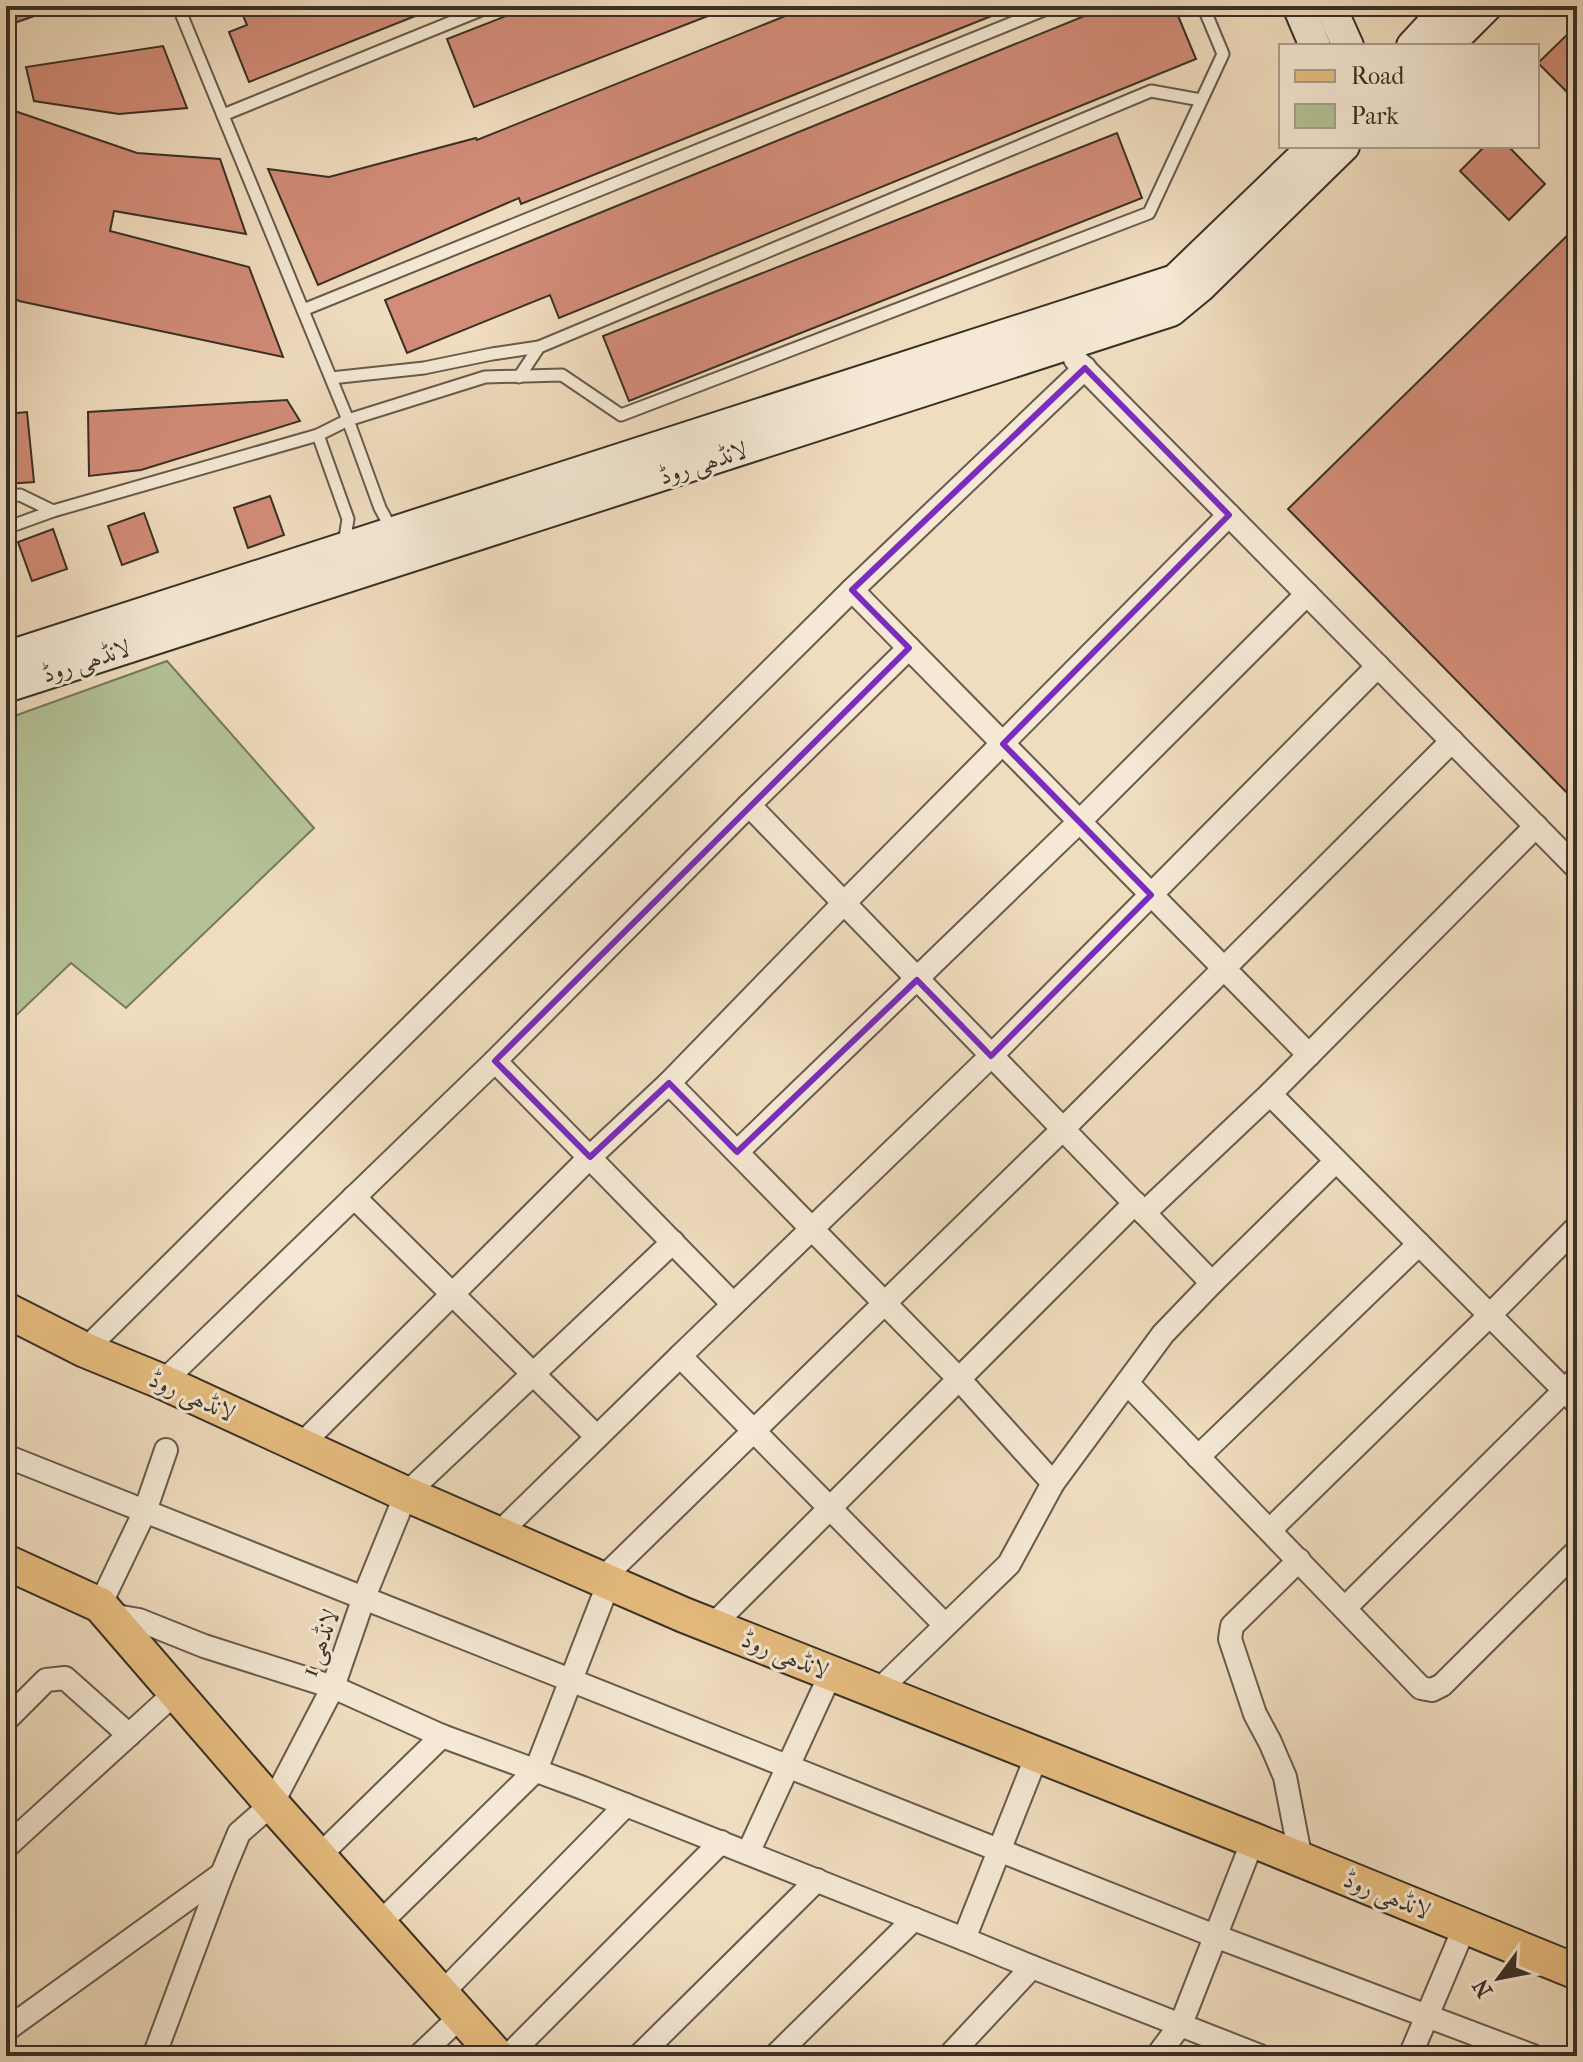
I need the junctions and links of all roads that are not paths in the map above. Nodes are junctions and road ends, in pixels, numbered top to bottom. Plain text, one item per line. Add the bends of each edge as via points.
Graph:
1 (178, 6) edge
2 (491, 6) edge
3 (1054, 6) edge
4 (1203, 6) edge
5 (1298, 6) edge
6 (1330, 6) edge
7 (1449, 6) edge
8 (1487, 6) edge
9 (1314, 44) edge
10 (1347, 44) edge
11 (1414, 44) edge
12 (1449, 44) edge
13 (1201, 100) junction
14 (223, 115) junction
15 (1312, 148) edge
16 (1342, 148) edge
17 (303, 310) junction
18 (1058, 333) junction
19 (539, 347) junction
20 (1085, 368) junction
21 (519, 377) junction
22 (331, 378) junction
23 (348, 420) junction
24 (318, 435) junction
25 (6, 496) edge
26 (53, 511) junction
27 (1229, 515) junction
28 (6, 528) edge
29 (408, 538) junction
30 (346, 562) junction
31 (852, 590) junction
32 (1307, 594) junction
33 (909, 648) junction
34 (6, 657) edge
35 (1378, 666) junction
36 (6, 687) edge
37 (1452, 741) junction
38 (1003, 744) junction
39 (749, 805) junction
40 (1079, 822) junction
41 (1536, 826) junction
42 (1577, 868) edge
43 (1151, 895) junction
44 (844, 903) junction
45 (1225, 969) junction
46 (917, 980) junction
47 (1309, 1055) junction
48 (991, 1056) junction
49 (495, 1061) junction
50 (669, 1083) junction
51 (1270, 1094) junction
52 (1063, 1129) junction
53 (737, 1152) junction
54 (590, 1157) junction
55 (1336, 1161) junction
56 (354, 1197) junction
57 (1140, 1208) junction
58 (1577, 1227) edge
59 (811, 1228) junction
60 (673, 1242) junction
61 (1419, 1244) junction
62 (1212, 1283) junction
63 (452, 1295) junction
64 (885, 1303) junction
65 (733, 1304) junction
66 (6, 1310) edge
67 (1490, 1315) junction
68 (85, 1350) junction
69 (680, 1356) junction
70 (533, 1374) junction
71 (960, 1380) junction
72 (163, 1382) junction
73 (1127, 1383) junction
74 (1573, 1391) edge
75 (754, 1431) junction
76 (597, 1437) junction
77 (301, 1445) junction
78 (166, 1450) dead end
79 (6, 1456) edge
80 (1198, 1457) junction
81 (1053, 1483) junction
82 (406, 1494) junction
83 (830, 1508) junction
84 (145, 1511) junction
85 (1270, 1530) junction
86 (498, 1534) junction
87 (1577, 1551) edge
88 (1299, 1560) junction
89 (6, 1562) edge
90 (606, 1581) junction
91 (364, 1597) junction
92 (1346, 1607) junction
93 (105, 1610) junction
94 (945, 1625) junction
95 (712, 1626) junction
96 (831, 1673) junction
97 (571, 1680) junction
98 (333, 1687) junction
99 (877, 1692) junction
100 (175, 1693) junction
101 (6, 1720) edge
102 (129, 1735) junction
103 (442, 1736) junction
104 (1037, 1755) junction
105 (788, 1766) junction
106 (536, 1770) junction
107 (272, 1804) junction
108 (626, 1805) junction
109 (1253, 1840) junction
110 (721, 1842) junction
111 (6, 1847) edge
112 (1000, 1850) junction
113 (748, 1853) junction
114 (318, 1857) junction
115 (1301, 1860) junction
116 (222, 1874) junction
117 (817, 1880) junction
118 (914, 1919) junction
119 (379, 1924) junction
120 (1465, 1926) junction
121 (1215, 1936) junction
122 (964, 1939) junction
123 (1032, 1967) junction
124 (1577, 1972) edge
125 (451, 2005) junction
126 (1427, 2016) junction
127 (1181, 2024) junction
128 (6, 2030) edge
129 (154, 2056) edge
130 (419, 2056) edge
131 (497, 2056) edge
132 (508, 2056) edge
133 (639, 2056) edge
134 (775, 2056) edge
135 (949, 2056) edge
136 (1157, 2056) edge
137 (1260, 2056) edge
138 (1410, 2056) edge
139 (1533, 2056) edge

1 - 14 lane
2 - 14 lane
3 - 17 lane
4 - 13 lane via 1223,54
5 - 9 main road
6 - 10 main road
7 - 11 main road
8 - 12 main road
13 - 19 lane via 1151,91
13 - 21 lane via 1149,213 621,415 562,375
14 - 17 lane
15 - 18 main road, لانڈھی روڈ via 1175,280
16 - 18 main road, لانڈھی روڈ via 1171,311
17 - 22 lane
18 - 20 street
18 - 29 main road, لانڈھی روڈ
19 - 21 lane
19 - 22 lane
20 - 27 street
20 - 31 street
21 - 23 lane via 485,377
22 - 23 lane
23 - 24 lane
23 - 29 lane via 380,508
24 - 26 lane
24 - 30 lane via 348,519
25 - 26 lane via 20,495
26 - 28 lane
27 - 32 street
27 - 38 street
29 - 30 main road, لانڈھی روڈ
30 - 34 main road, لانڈھی روڈ
30 - 36 main road, لانڈھی روڈ
31 - 33 street
31 - 68 street
32 - 35 street
32 - 40 street
33 - 38 street
33 - 39 street
35 - 37 street
35 - 43 street
37 - 41 street
37 - 45 street
38 - 40 street
38 - 44 street
39 - 44 street
39 - 49 street
40 - 43 street
40 - 46 street
41 - 42 street
41 - 47 street
43 - 45 street
43 - 48 street
44 - 46 street
44 - 50 street
45 - 47 street
45 - 52 street
46 - 48 street
46 - 53 street
47 - 51 street
48 - 52 street
48 - 59 street
49 - 54 street
49 - 56 street
50 - 53 street
50 - 54 street
51 - 55 street
51 - 57 street
52 - 57 street
52 - 64 street
53 - 59 street
54 - 60 street
54 - 63 street
55 - 61 street
55 - 62 street
56 - 63 street
56 - 72 street
57 - 62 street
57 - 71 street
58 - 67 street
59 - 64 street
59 - 65 street
60 - 65 street
60 - 70 street
61 - 67 street
61 - 80 street
62 - 73 street via 1163,1334
63 - 70 street
63 - 77 street
64 - 71 street
64 - 75 street
65 - 69 street
66 - 68 main road, لانڈھی روڈ
67 - 74 street
67 - 85 street
68 - 72 main road, لانڈھی روڈ
69 - 75 street
69 - 76 street
70 - 76 street
70 - 82 street
71 - 81 street
71 - 83 street
72 - 77 main road, لانڈھی روڈ
73 - 80 street
73 - 81 street
74 - 92 street
75 - 83 street
75 - 90 street
76 - 86 street
77 - 82 main road, لانڈھی روڈ
78 - 84 street
79 - 84 street
80 - 85 street
81 - 94 street via 1009,1564
82 - 86 main road, لانڈھی روڈ
82 - 91 street, لانڈھی 1
83 - 94 street
83 - 95 street
84 - 91 street
84 - 93 street
85 - 88 street
86 - 90 main road, لانڈھی روڈ
87 - 92 street via 1432,1690 1421,1688
88 - 92 street
88 - 115 street via 1232,1626 1230,1639 1255,1714 1285,1777
89 - 93 main road
90 - 95 main road, لانڈھی روڈ
90 - 97 street
91 - 97 street
91 - 98 street, لانڈھی 1
93 - 98 street
93 - 100 main road
94 - 99 street
95 - 96 main road, لانڈھی روڈ
96 - 99 main road, لانڈھی روڈ
96 - 105 street
97 - 105 street
97 - 106 street
98 - 103 street
98 - 107 street, لانڈھی 1
99 - 104 main road, لانڈھی روڈ
100 - 102 street
100 - 107 main road
101 - 102 street via 46,1680 65,1678
102 - 111 street
103 - 106 street
103 - 114 street
104 - 109 main road, لانڈھی روڈ
104 - 112 street
105 - 112 street
105 - 113 street
106 - 108 street
106 - 119 street
107 - 114 main road
107 - 116 street via 239,1833
108 - 110 street
108 - 125 street
109 - 115 main road, لانڈھی روڈ
109 - 121 street
110 - 113 street
110 - 132 street
112 - 121 street
112 - 122 street
113 - 117 street
114 - 119 main road
115 - 120 main road, لانڈھی روڈ
116 - 128 street
116 - 129 street
117 - 118 street
117 - 133 street
118 - 122 street
118 - 134 street
119 - 125 main road
120 - 124 main road, لانڈھی روڈ
120 - 126 street
121 - 126 street
121 - 127 street
122 - 123 street
123 - 127 street
123 - 135 street
125 - 130 street
125 - 131 main road
126 - 138 street
126 - 139 street
127 - 136 street
127 - 137 street

